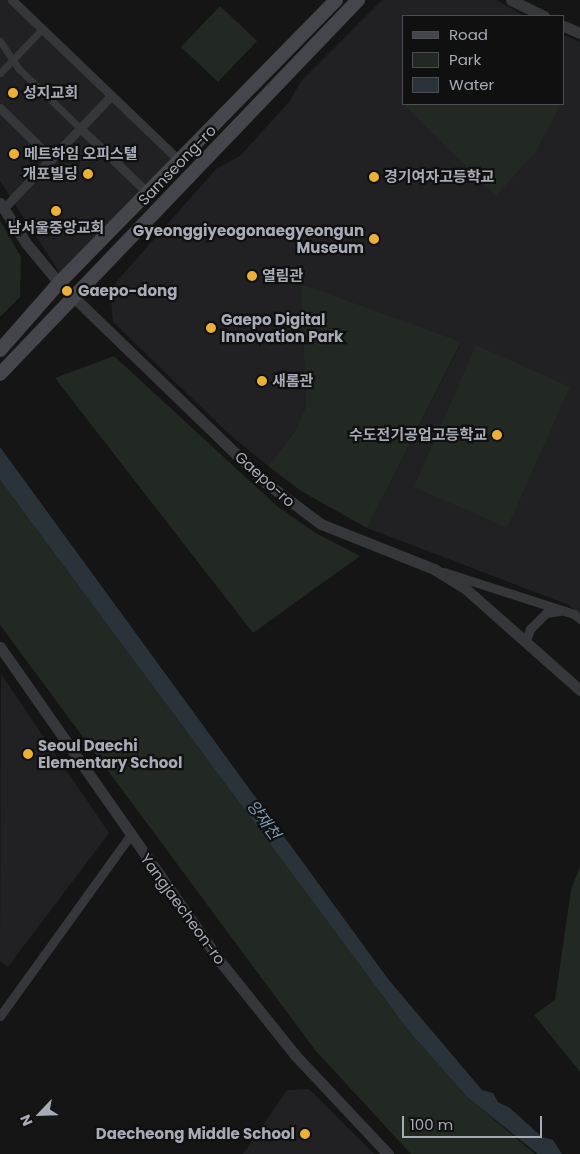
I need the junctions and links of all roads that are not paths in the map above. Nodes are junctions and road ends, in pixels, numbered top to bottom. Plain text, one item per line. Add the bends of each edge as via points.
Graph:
1 (12, 0) edge
2 (336, 0) edge
3 (358, 0) edge
4 (511, 0) edge
5 (542, 15) edge
6 (565, 26) edge
7 (42, 28) junction
8 (580, 33) edge
9 (0, 41) edge
10 (12, 60) junction
11 (0, 73) edge
12 (112, 96) junction
13 (0, 108) edge
14 (80, 129) junction
15 (52, 159) junction
16 (179, 160) junction
17 (148, 193) junction
18 (2, 206) edge
19 (60, 283) junction
20 (73, 298) junction
21 (3, 347) edge
22 (0, 374) edge
23 (434, 569) junction
24 (565, 611) junction
25 (580, 619) edge
26 (526, 641) junction
27 (0, 647) edge
28 (580, 690) edge
29 (130, 836) junction
30 (0, 1016) edge
31 (388, 1154) edge

1 - 7 street
2 - 16 main road, Samseong-ro
3 - 20 main road, Samseong-ro
4 - 5 street
6 - 8 street
7 - 10 street
7 - 12 street
9 - 10 street
10 - 11 street
10 - 14 street
12 - 14 street
12 - 16 street
13 - 15 street
14 - 15 street
14 - 17 street
15 - 18 street
16 - 17 main road, Samseong-ro
17 - 19 main road, Samseong-ro
18 - 19 street, Gaepo-ro
19 - 20 street, Gaepo-ro
19 - 21 main road, Samseong-ro
20 - 22 main road, Samseong-ro
20 - 23 street, Gaepo-ro via 298,510 355,540
23 - 24 street
23 - 26 street, Gaepo-ro via 467,590
24 - 25 street
24 - 26 street via 546,612 530,629
26 - 28 street, Gaepo-ro
27 - 29 street, Yangjaecheon-ro
29 - 30 street
29 - 31 street, Yangjaecheon-ro via 223,964 289,1047

